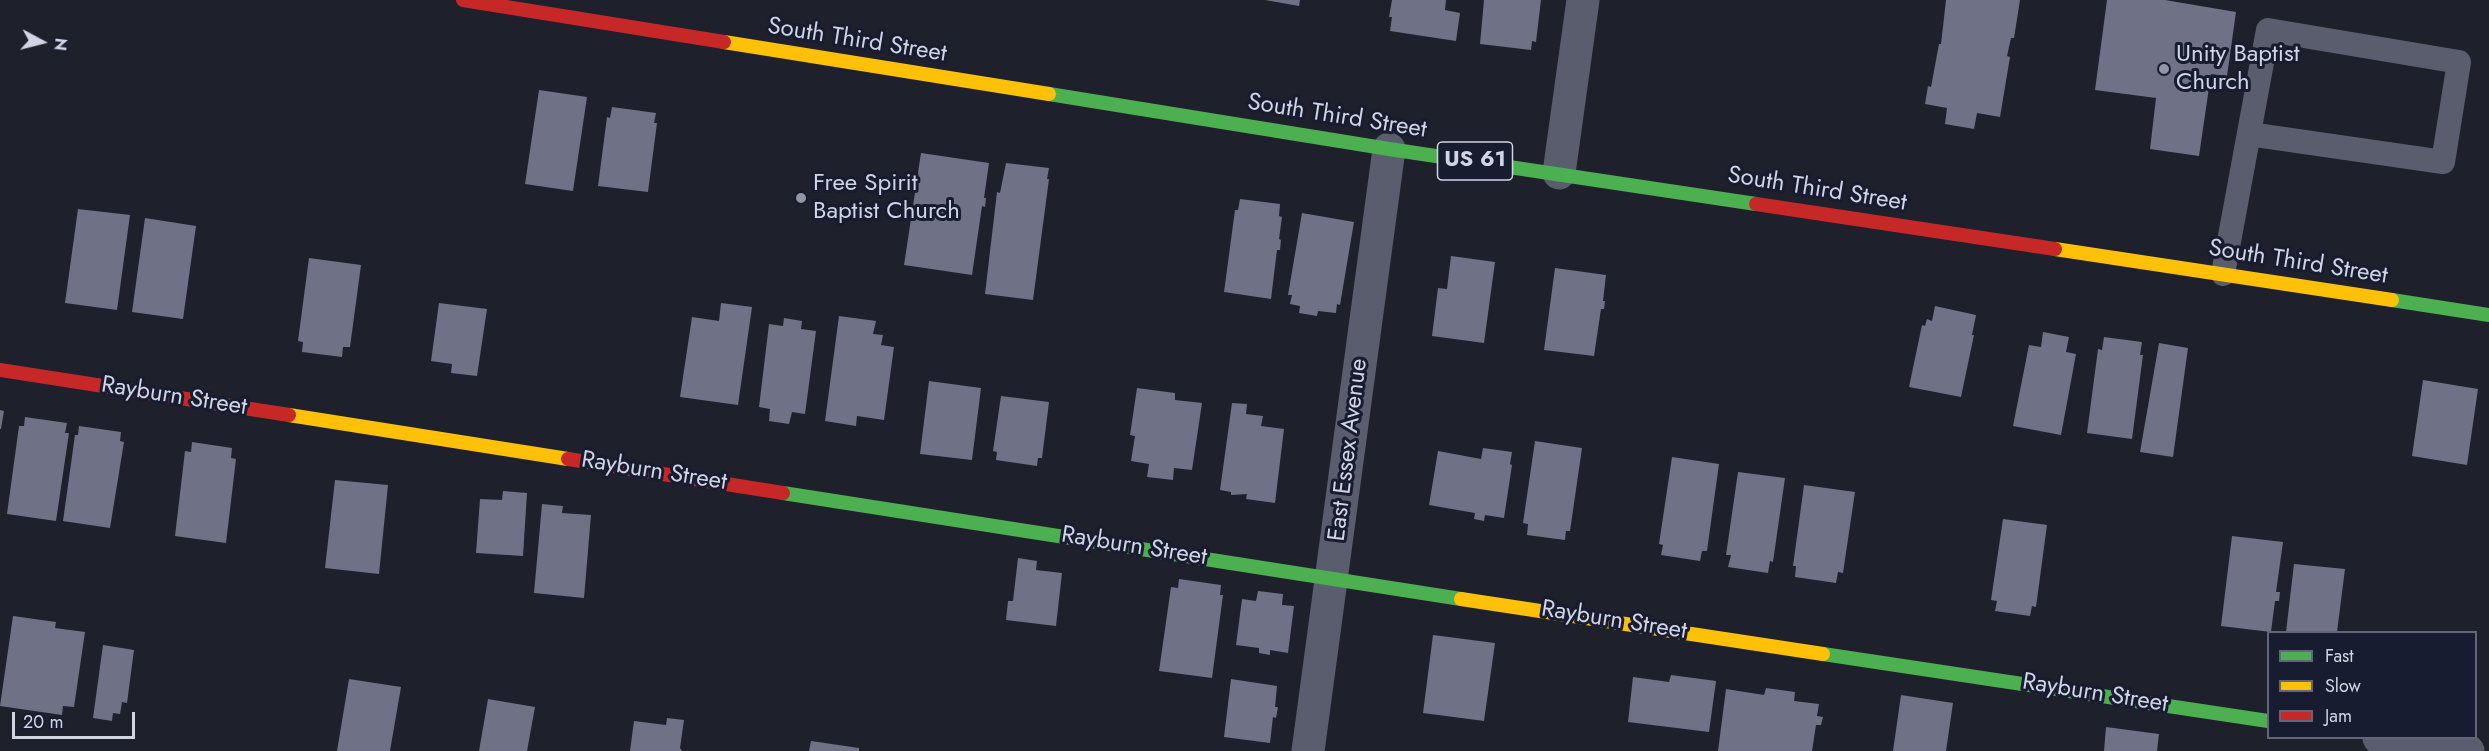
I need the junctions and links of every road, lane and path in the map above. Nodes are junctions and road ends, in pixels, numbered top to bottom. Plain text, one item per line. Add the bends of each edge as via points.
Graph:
1 (463, 0) edge
2 (1583, 0) edge
3 (488, 2) edge
4 (2249, 134) junction
5 (1389, 149) junction
6 (1559, 173) junction
7 (2223, 274) junction
8 (2489, 315) edge
9 (0, 370) edge
10 (1332, 579) junction
11 (2267, 721) edge
12 (2386, 739) edge
13 (1308, 751) edge
14 (2468, 751) edge

1 - 3 street, South Third Street / US 61
2 - 6 street
3 - 5 street, South Third Street / US 61
4 - 4 lane via 2268,30 2459,62 2443,162
4 - 7 lane
5 - 6 street, South Third Street / US 61
5 - 10 street, East Essex Avenue
6 - 7 street, South Third Street / US 61
7 - 8 street, South Third Street / US 61
9 - 10 street, Rayburn Street
10 - 11 street, Rayburn Street
10 - 13 street, East Essex Avenue
12 - 14 street

